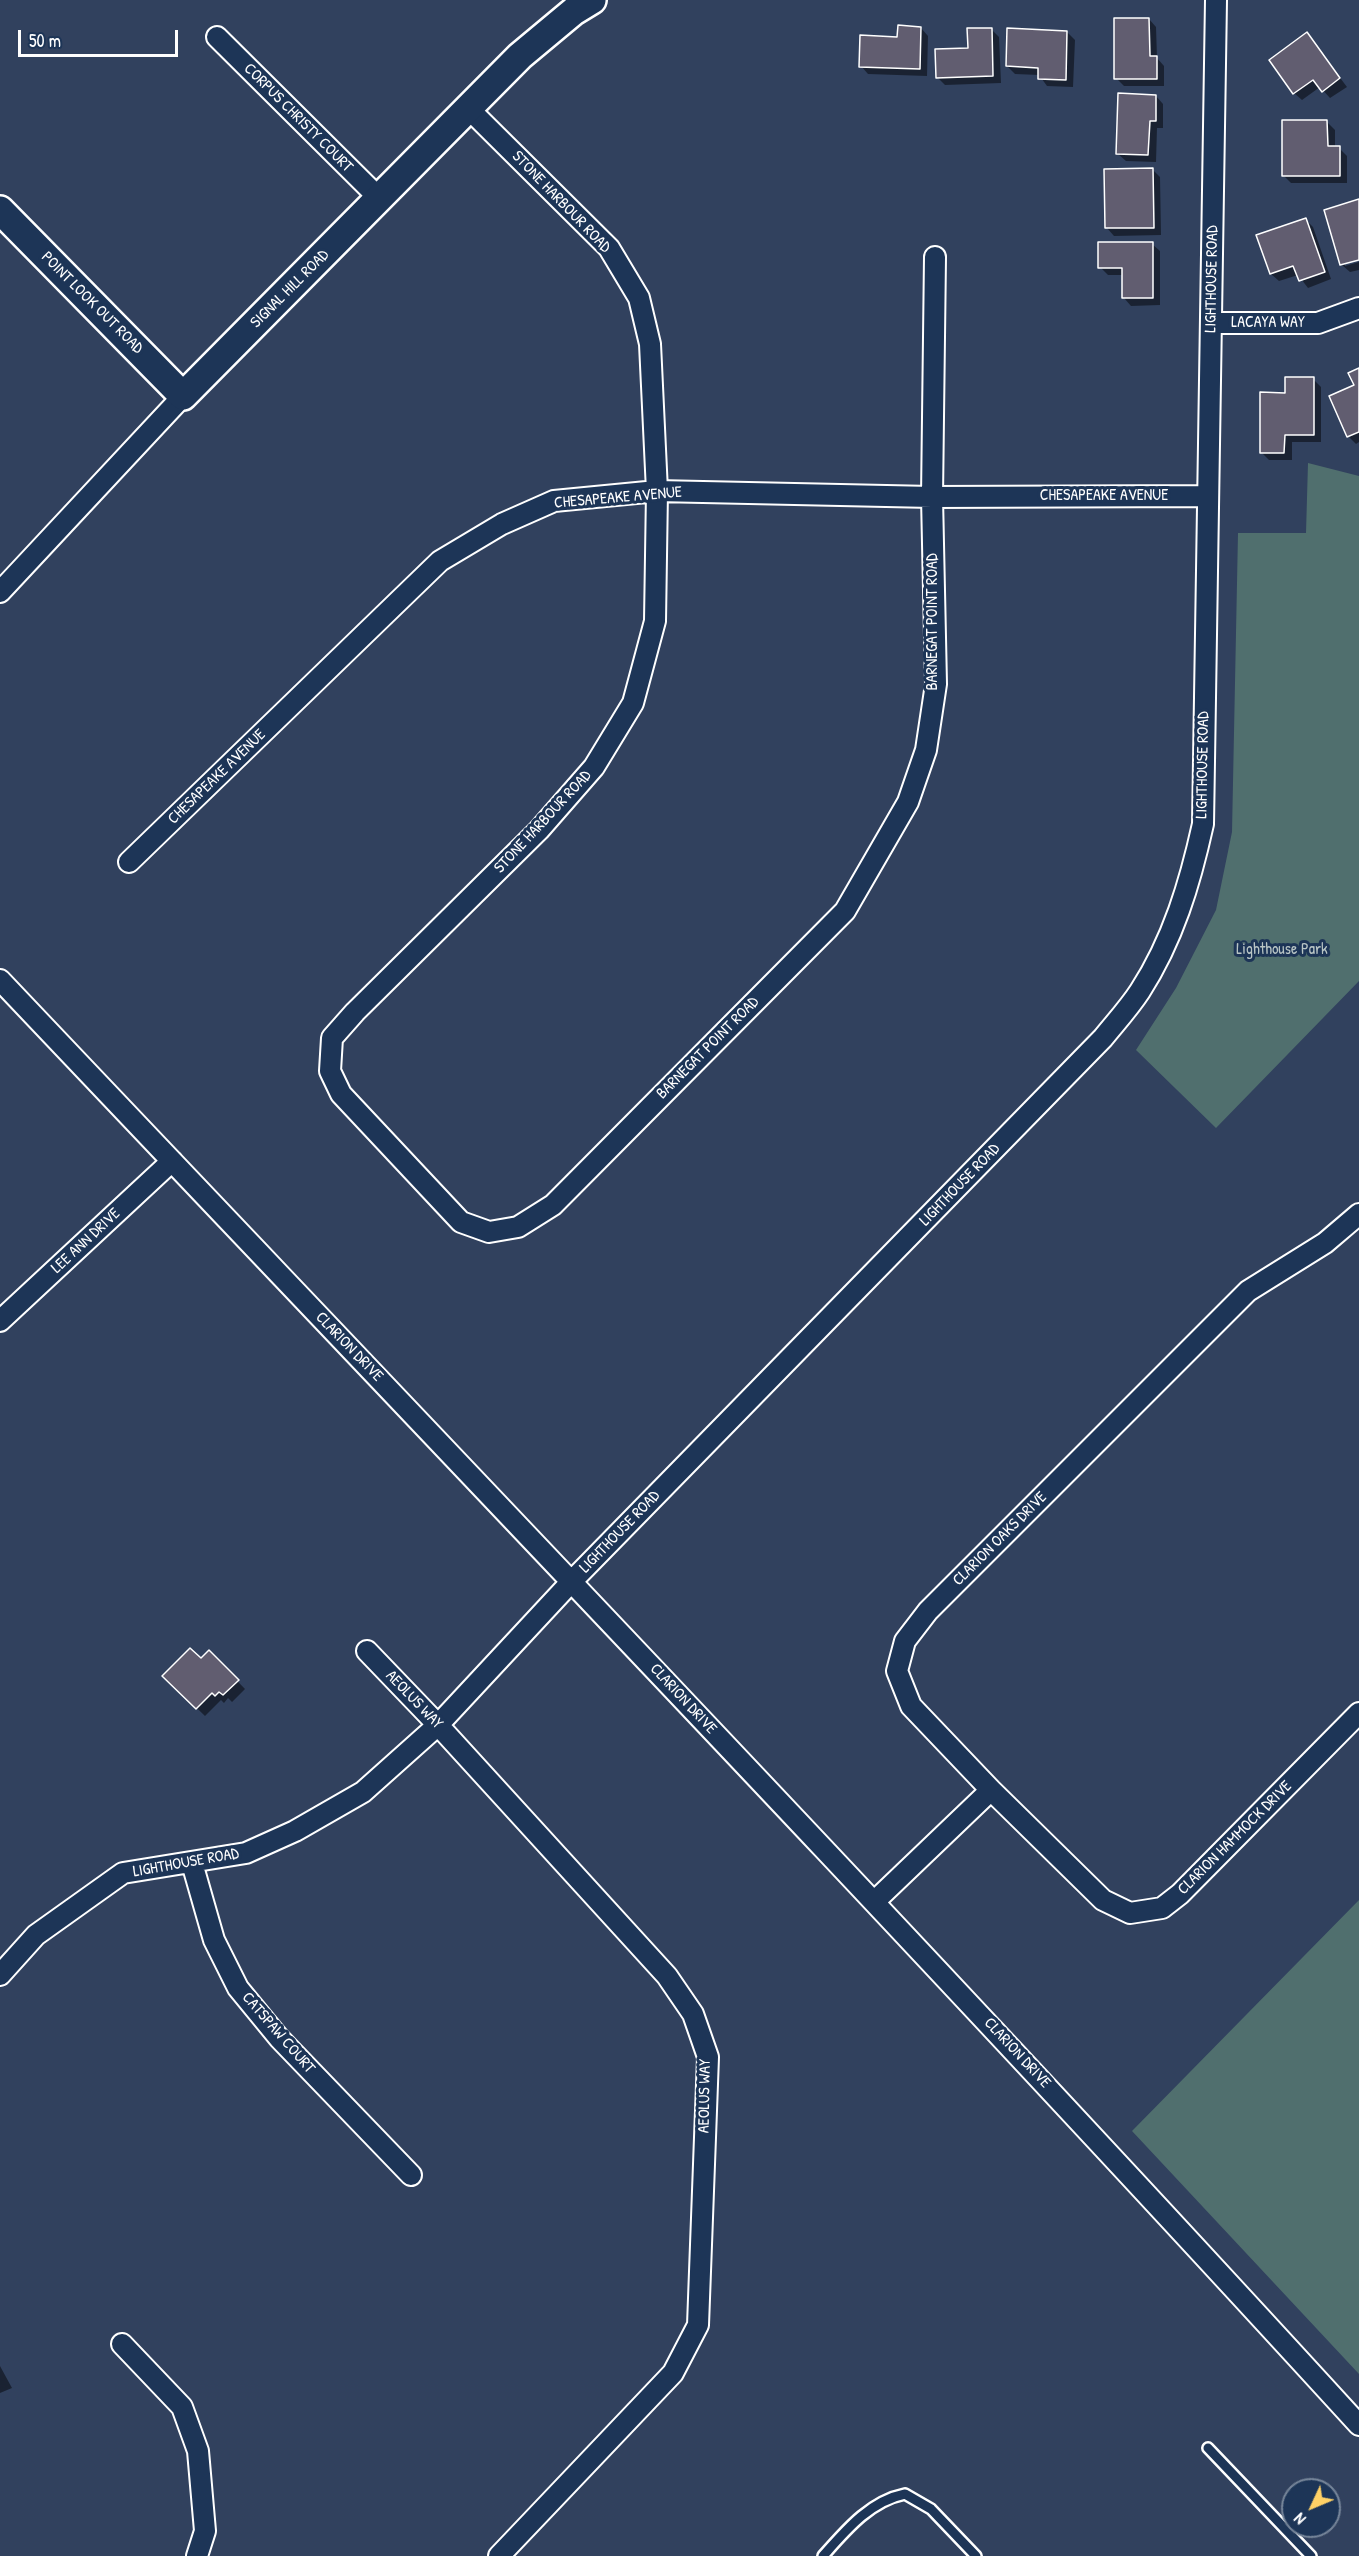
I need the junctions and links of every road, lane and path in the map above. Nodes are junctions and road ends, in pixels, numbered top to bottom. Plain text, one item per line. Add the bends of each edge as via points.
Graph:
1 (1216, 0) edge
2 (578, 4) edge
3 (217, 37) dead end
4 (468, 108) junction
5 (379, 198) junction
6 (0, 210) edge
7 (935, 257) dead end
8 (1359, 308) edge
9 (1211, 323) junction
10 (183, 396) junction
11 (657, 491) junction
12 (1209, 496) junction
13 (932, 497) junction
14 (0, 592) edge
15 (129, 862) dead end
16 (0, 980) edge
17 (172, 1161) junction
18 (553, 1205) joint
19 (1359, 1214) edge
20 (0, 1321) edge
21 (572, 1581) junction
22 (367, 1651) dead end
23 (1359, 1713) edge
24 (438, 1725) junction
25 (991, 1790) junction
26 (192, 1863) junction
27 (875, 1902) junction
28 (0, 1975) edge
29 (411, 2175) dead end
30 (122, 2344) dead end
31 (1359, 2426) edge
32 (1208, 2448) dead end
33 (197, 2556) edge
34 (499, 2556) edge
35 (823, 2556) edge
36 (976, 2556) edge
37 (1311, 2556) edge

1 - 9 street, LIGHTHOUSE ROAD
2 - 4 street, SIGNAL HILL ROAD
3 - 5 street, CORPUS CHRISTY COURT
4 - 5 street, SIGNAL HILL ROAD
4 - 11 street, STONE HARBOUR ROAD via 609,248 639,298 650,344
5 - 10 street, SIGNAL HILL ROAD
6 - 10 street, POINT LOOK OUT ROAD
7 - 13 street, BARNEGAT POINT ROAD
8 - 9 street, LACAYA WAY via 1318,323
9 - 12 street, LIGHTHOUSE ROAD
10 - 14 street, SIGNAL HILL ROAD
11 - 13 street, CHESAPEAKE AVENUE
11 - 15 street, CHESAPEAKE AVENUE via 554,501 502,524 440,561
11 - 18 street, STONE HARBOUR ROAD via 655,621 633,703 594,767 540,830 332,1038 330,1071 341,1094 461,1222 489,1232 518,1227
12 - 13 street, CHESAPEAKE AVENUE
12 - 21 street, LIGHTHOUSE ROAD via 1203,824 1188,889 1140,992 1102,1038
13 - 18 street, BARNEGAT POINT ROAD via 936,684 926,750 908,802 845,911
16 - 17 street, CLARION DRIVE
17 - 20 street, LEE ANN DRIVE
17 - 21 street, CLARION DRIVE
19 - 25 street, CLARION OAKS DRIVE via 1325,1243 1248,1291 928,1611 905,1641 897,1671 912,1706
21 - 24 street, LIGHTHOUSE ROAD
21 - 27 street, CLARION DRIVE
22 - 24 street, AEOLUS WAY
23 - 25 street, CLARION HAMMOCK DRIVE via 1162,1908 1130,1912 1103,1900
24 - 26 street, LIGHTHOUSE ROAD via 363,1792 296,1831 246,1853
24 - 34 street, AEOLUS WAY via 667,1976 693,2014 708,2056 698,2325 673,2373
25 - 27 street
26 - 28 street, LIGHTHOUSE ROAD via 123,1873 36,1935
26 - 29 street, CATSPAW COURT via 214,1940 238,1988 279,2038
27 - 31 street, CLARION DRIVE via 1112,2154
30 - 33 street via 182,2407 198,2451 205,2531
32 - 37 lane
35 - 36 lane via 850,2525 886,2498 905,2494 931,2509

